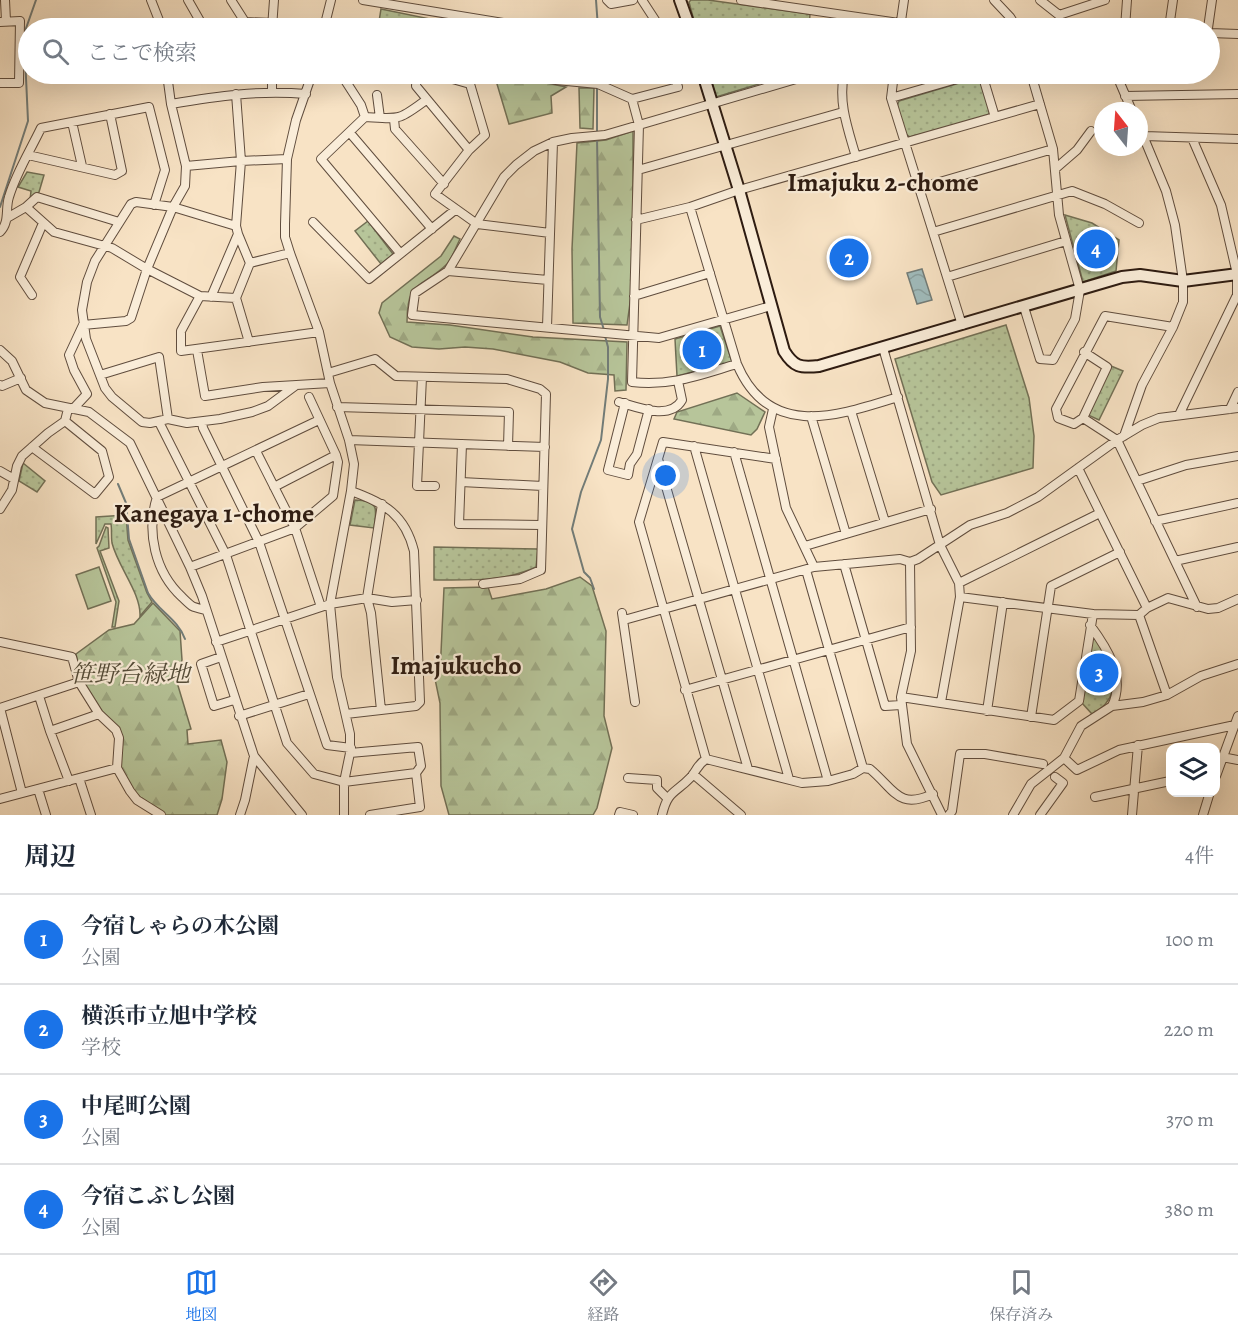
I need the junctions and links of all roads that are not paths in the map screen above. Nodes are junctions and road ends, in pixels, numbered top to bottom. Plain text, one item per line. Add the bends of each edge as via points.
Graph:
1 (4, 0) edge
2 (151, 0) edge
3 (188, 0) edge
4 (231, 0) edge
5 (274, 0) edge
6 (331, 0) edge
7 (363, 0) edge
8 (607, 0) edge
9 (633, 0) edge
10 (642, 0) edge
11 (680, 0) edge
12 (741, 0) edge
13 (904, 0) edge
14 (994, 0) edge
15 (1040, 0) edge
16 (1105, 0) edge
17 (1127, 0) edge
18 (1173, 0) edge
19 (1212, 0) edge
20 (772, 3) edge
21 (457, 16) joint
22 (853, 17) joint
23 (158, 18) edge
24 (198, 18) edge
25 (242, 18) edge
26 (273, 18) edge
27 (328, 18) edge
28 (470, 18) edge
29 (654, 18) edge
30 (686, 18) edge
31 (859, 18) edge
32 (902, 18) edge
33 (1011, 18) edge
34 (1126, 18) edge
35 (1170, 18) edge
36 (1210, 18) edge
37 (18, 21) edge
38 (3, 22) edge
39 (1220, 32) edge
40 (1238, 34) edge
41 (0, 83) edge
42 (18, 83) edge
43 (168, 84) edge
44 (272, 84) edge
45 (309, 84) edge
46 (348, 84) edge
47 (416, 84) edge
48 (470, 84) edge
49 (598, 84) edge
50 (677, 84) edge
51 (706, 84) edge
52 (779, 84) edge
53 (842, 84) edge
54 (893, 84) edge
55 (939, 84) edge
56 (985, 84) edge
57 (1034, 84) edge
58 (1120, 84) edge
59 (272, 91) junction
60 (236, 94) junction
61 (306, 94) junction
62 (1238, 94) edge
63 (377, 95) dead end
64 (1125, 96) junction
65 (891, 98) junction
66 (632, 99) junction
67 (426, 100) junction
68 (1128, 102) edge
69 (171, 104) junction
70 (712, 104) junction
71 (1040, 104) junction
72 (843, 112) junction
73 (110, 114) junction
74 (365, 117) junction
75 (995, 117) junction
76 (380, 118) junction
77 (394, 119) junction
78 (72, 122) junction
79 (639, 125) junction
80 (1091, 131) dead end
81 (350, 133) junction
82 (1148, 136) edge
83 (1192, 138) junction
84 (1238, 139) edge
85 (553, 142) junction
86 (905, 143) junction
87 (725, 146) junction
88 (1148, 146) edge
89 (1053, 149) junction
90 (469, 150) junction
91 (28, 155) junction
92 (856, 157) junction
93 (287, 159) junction
94 (241, 160) junction
95 (82, 166) junction
96 (186, 166) junction
97 (1055, 169) junction
98 (638, 170) junction
99 (444, 184) junction
100 (919, 188) junction
101 (739, 190) junction
102 (1058, 194) junction
103 (154, 205) junction
104 (26, 207) junction
105 (174, 207) junction
106 (690, 207) junction
107 (455, 210) junction
108 (7, 218) junction
109 (636, 220) junction
110 (119, 222) junction
111 (313, 222) dead end
112 (44, 223) junction
113 (1139, 223) dead end
114 (477, 224) junction
115 (432, 229) junction
116 (237, 230) junction
117 (0, 232) edge
118 (550, 232) junction
119 (933, 232) junction
120 (1066, 241) junction
121 (103, 246) junction
122 (290, 253) junction
123 (400, 253) junction
124 (250, 263) junction
125 (147, 269) junction
126 (448, 271) junction
127 (710, 273) junction
128 (1237, 274) edge
129 (947, 277) junction
130 (548, 280) junction
131 (1183, 281) junction
132 (1080, 290) junction
133 (32, 295) dead end
134 (200, 296) junction
135 (634, 296) junction
136 (211, 297) junction
137 (236, 298) junction
138 (771, 306) junction
139 (1024, 307) junction
140 (723, 320) junction
141 (83, 325) junction
142 (962, 326) junction
143 (547, 327) junction
144 (1173, 327) junction
145 (319, 332) junction
146 (633, 336) junction
147 (249, 342) junction
148 (883, 348) junction
149 (0, 350) edge
150 (197, 350) junction
151 (1084, 352) junction
152 (737, 364) junction
153 (328, 373) junction
154 (100, 375) junction
155 (422, 377) junction
156 (21, 378) junction
157 (678, 381) junction
158 (330, 383) junction
159 (0, 385) edge
160 (295, 386) junction
161 (1238, 392) edge
162 (309, 397) dead end
163 (898, 397) junction
164 (337, 407) junction
165 (1234, 408) edge
166 (70, 409) junction
167 (649, 409) junction
168 (773, 409) junction
169 (421, 410) junction
170 (851, 411) junction
171 (1179, 415) junction
172 (811, 416) junction
173 (1083, 418) junction
174 (168, 419) junction
175 (319, 420) junction
176 (65, 421) junction
177 (159, 422) junction
178 (202, 422) junction
179 (1121, 438) junction
180 (349, 440) junction
181 (419, 442) junction
182 (462, 444) junction
183 (508, 446) junction
184 (694, 446) junction
185 (32, 447) junction
186 (545, 447) junction
187 (256, 451) junction
188 (734, 452) junction
189 (336, 455) junction
190 (1238, 456) edge
191 (658, 459) junction
192 (776, 459) junction
193 (223, 466) junction
194 (1078, 468) junction
195 (0, 471) edge
196 (14, 479) junction
197 (1137, 481) junction
198 (190, 482) junction
199 (461, 482) junction
200 (435, 486) dead end
201 (543, 486) junction
202 (274, 487) junction
203 (351, 491) junction
204 (157, 497) junction
205 (1238, 503) edge
206 (382, 504) junction
207 (0, 509) edge
208 (931, 509) junction
209 (1100, 513) junction
210 (1155, 521) junction
211 (885, 522) junction
212 (541, 525) junction
213 (295, 528) junction
214 (846, 534) junction
215 (259, 542) junction
216 (940, 545) junction
217 (805, 546) junction
218 (1238, 547) edge
219 (1120, 552) junction
220 (226, 555) junction
221 (1174, 561) junction
222 (910, 562) junction
223 (844, 564) junction
224 (190, 567) junction
225 (810, 568) junction
226 (771, 579) junction
227 (959, 583) junction
228 (483, 584) dead end
229 (735, 589) junction
230 (960, 597) junction
231 (367, 598) junction
232 (699, 599) junction
233 (1238, 599) edge
234 (417, 600) junction
235 (1003, 602) junction
236 (330, 604) junction
237 (321, 607) junction
238 (1197, 607) junction
239 (1047, 608) junction
240 (1147, 608) junction
241 (663, 609) junction
242 (206, 610) junction
243 (1093, 614) junction
244 (1138, 615) junction
245 (284, 620) junction
246 (1090, 625) junction
247 (911, 627) junction
248 (250, 631) junction
249 (866, 640) junction
250 (0, 642) edge
251 (216, 642) junction
252 (829, 650) junction
253 (221, 657) junction
254 (794, 660) junction
255 (1238, 664) edge
256 (758, 670) junction
257 (722, 680) junction
258 (78, 682) junction
259 (685, 690) junction
260 (309, 694) junction
261 (1167, 695) junction
262 (39, 696) junction
263 (234, 700) junction
264 (901, 701) junction
265 (634, 702) dead end
266 (941, 702) junction
267 (275, 705) junction
268 (1112, 706) junction
269 (0, 708) edge
270 (381, 710) junction
271 (987, 711) junction
272 (99, 714) junction
273 (346, 714) junction
274 (239, 716) junction
275 (1238, 716) edge
276 (1031, 717) junction
277 (1235, 725) junction
278 (50, 731) junction
279 (1137, 745) junction
280 (351, 750) junction
281 (254, 756) junction
282 (1064, 758) junction
283 (1222, 758) junction
284 (706, 759) junction
285 (1238, 760) edge
286 (1220, 763) edge
287 (117, 768) junction
288 (863, 768) junction
289 (748, 769) junction
290 (1050, 769) junction
291 (416, 773) junction
292 (693, 774) junction
293 (79, 778) junction
294 (628, 778) dead end
295 (789, 779) junction
296 (69, 781) junction
297 (828, 781) junction
298 (345, 782) junction
299 (1166, 782) edge
300 (1134, 788) junction
301 (38, 789) junction
302 (22, 793) junction
303 (933, 794) junction
304 (1095, 796) dead end
305 (1208, 797) edge
306 (667, 798) junction
307 (0, 799) edge
308 (46, 815) edge
309 (91, 815) edge
310 (160, 815) edge
311 (240, 815) edge
312 (302, 815) edge
313 (344, 815) edge
314 (370, 815) edge
315 (619, 815) edge
316 (633, 815) edge
317 (662, 815) edge
318 (741, 815) edge
319 (942, 815) edge
320 (949, 815) edge
321 (1013, 815) edge
322 (1040, 815) edge
323 (1132, 815) edge
324 (1203, 815) edge

1 - 38 street
2 - 23 street
3 - 24 street
4 - 25 street
5 - 26 street
6 - 27 street
7 - 21 street
8 - 9 street via 611,4
10 - 29 street
11 - 30 street
12 - 20 street
13 - 32 street
14 - 33 street
15 - 16 street via 1059,15
17 - 34 street
18 - 35 street
19 - 36 street
20 - 22 street
21 - 28 street
22 - 31 street
37 - 38 street
39 - 40 street
41 - 42 street
43 - 69 street
44 - 59 street
45 - 61 street
46 - 74 street
47 - 67 street
48 - 90 street via 485,135
49 - 66 street
50 - 66 street via 678,87
51 - 70 street
52 - 70 street
53 - 72 street
54 - 65 street
55 - 65 street
56 - 75 street
57 - 71 street
58 - 64 street
59 - 60 street
59 - 61 street
60 - 69 street
60 - 94 street
61 - 93 street
62 - 64 street
63 - 76 street
64 - 68 street
65 - 86 street
66 - 79 street
67 - 77 street
67 - 90 street
69 - 96 street
70 - 79 street
70 - 87 street
71 - 75 street
71 - 89 street
72 - 87 street
72 - 92 street
73 - 78 street
73 - 95 street via 122,171 115,175
73 - 103 street via 148,107 165,170
74 - 76 street
74 - 81 street
75 - 86 street
76 - 77 street
77 - 99 street via 395,129
78 - 91 street via 41,128
78 - 95 street
79 - 85 street via 605,135
79 - 98 street
80 - 97 street
81 - 115 street
81 - 123 street via 321,159
82 - 83 street
83 - 84 street
83 - 128 street via 1221,205
85 - 114 street via 534,151 504,177
85 - 118 street
86 - 92 street
86 - 100 street
87 - 98 street
87 - 101 street
88 - 131 street via 1175,225
89 - 97 street
89 - 100 street
90 - 99 street
91 - 95 street
91 - 108 street via 8,199
92 - 101 street
93 - 94 street
93 - 122 street via 285,224
94 - 96 street
94 - 116 street
96 - 105 street via 185,186
97 - 102 street
98 - 109 street
99 - 107 street via 435,194
100 - 119 street
101 - 106 street
101 - 138 street
102 - 113 street via 1072,191
102 - 119 street
102 - 120 street
103 - 105 street
103 - 110 street via 131,204
104 - 108 street
104 - 110 street via 38,197
104 - 112 street
105 - 116 street
105 - 125 street
106 - 109 street
106 - 127 street
107 - 114 street
107 - 115 street
108 - 117 street
109 - 135 street
110 - 121 street
111 - 123 street via 369,279
112 - 121 street via 54,232
112 - 133 street via 20,277
114 - 118 street
114 - 126 street
115 - 123 street
116 - 124 street
116 - 136 street
118 - 130 street
119 - 129 street
120 - 129 street
120 - 132 street
121 - 125 street
121 - 141 street via 87,282
122 - 124 street
122 - 145 street
124 - 137 street
125 - 134 street
125 - 141 street via 131,318
126 - 130 street
126 - 143 street via 416,293 412,315
127 - 135 street
127 - 140 street
128 - 131 street
128 - 171 street via 1237,295
129 - 142 street
130 - 143 street
131 - 132 street via 1140,275
131 - 144 street via 1183,303
132 - 139 street
132 - 139 street via 1075,319 1053,360 1040,359
134 - 136 street
134 - 150 street via 181,331 181,351
135 - 146 street
136 - 137 street
137 - 147 street
138 - 140 street
138 - 148 street via 784,351 792,363 805,368
139 - 142 street
140 - 146 street via 659,338
140 - 152 street
141 - 154 street
141 - 166 street via 69,355 87,394
142 - 148 street
143 - 146 street
144 - 151 street via 1105,316
144 - 179 street via 1142,385
145 - 147 street
145 - 153 street
146 - 157 street via 632,382 653,385
147 - 150 street
148 - 163 street
149 - 156 street
150 - 160 street via 205,396
151 - 173 street via 1107,367
151 - 173 street via 1056,409 1058,418 1074,424
152 - 157 street
152 - 168 street via 755,395
153 - 155 street via 375,359 396,376
153 - 158 street
154 - 174 street via 159,357
154 - 177 street via 112,397 142,422
155 - 169 street
155 - 186 street via 507,379 540,389 546,394
156 - 159 street
156 - 166 street via 26,390 45,403
157 - 167 street via 680,404 660,412
158 - 160 street
158 - 164 street
160 - 178 street via 268,406
161 - 165 street
162 - 175 street
163 - 170 street
163 - 208 street
164 - 169 street
164 - 180 street
165 - 171 street
166 - 176 street
166 - 204 street via 89,412 130,443
167 - 167 street via 622,403 608,470 628,475
168 - 172 street
168 - 192 street via 769,427
169 - 181 street
169 - 183 street via 509,412
170 - 172 street
170 - 211 street
171 - 179 street via 1159,418
172 - 214 street
173 - 179 street
174 - 177 street
174 - 178 street
175 - 187 street
175 - 189 street
176 - 185 street
176 - 185 street via 102,451 109,477 95,494
177 - 198 street
178 - 193 street
179 - 194 street
179 - 197 street
180 - 181 street
180 - 203 street via 354,464
181 - 182 street
181 - 200 street via 417,486
182 - 183 street
182 - 199 street
183 - 186 street
184 - 188 street
184 - 191 street via 663,442
184 - 229 street
185 - 196 street via 22,456
186 - 201 street
187 - 193 street
187 - 202 street
188 - 192 street
188 - 226 street
189 - 202 street
189 - 213 street via 333,496
190 - 197 street via 1186,465
191 - 232 street
191 - 241 street via 639,522
192 - 217 street via 786,508
193 - 198 street
193 - 215 street
194 - 209 street
194 - 216 street via 1038,497 970,525
195 - 196 street
196 - 207 street
197 - 210 street
198 - 204 street
198 - 220 street
199 - 201 street
199 - 212 street via 459,524
201 - 212 street
202 - 213 street
203 - 206 street
203 - 236 street
204 - 224 street
204 - 242 street via 152,512 153,542 160,566 175,591 191,606
205 - 210 street
206 - 231 street
206 - 234 street via 406,526 411,537
208 - 211 street
208 - 216 street
209 - 219 street
209 - 227 street
210 - 221 street
211 - 214 street
212 - 228 street via 541,570 520,579
213 - 215 street
213 - 237 street
214 - 217 street
215 - 220 street
215 - 245 street
216 - 222 street
216 - 227 street
217 - 225 street
218 - 221 street
219 - 239 street via 1051,585
219 - 240 street
220 - 224 street
220 - 248 street
221 - 238 street
222 - 223 street via 900,559
222 - 247 street
223 - 225 street
223 - 249 street
224 - 242 street
225 - 226 street
225 - 252 street
226 - 229 street
226 - 254 street
227 - 230 street
229 - 232 street
229 - 256 street
230 - 235 street
230 - 266 street
231 - 234 street
231 - 236 street
231 - 270 street
232 - 241 street
232 - 257 street
233 - 238 street via 1218,608
234 - 270 street via 420,702 416,706
235 - 239 street
235 - 271 street
236 - 237 street
236 - 273 street via 337,677
237 - 245 street
238 - 240 street via 1168,598
239 - 243 street
239 - 276 street
240 - 244 street
241 - 259 street
241 - 265 street via 626,617
242 - 251 street
243 - 244 street
243 - 246 street
244 - 261 street
245 - 248 street
245 - 260 street
246 - 268 street via 1114,662 1117,687
246 - 276 street via 1079,700 1054,720
247 - 249 street
247 - 264 street via 911,651
248 - 251 street
248 - 267 street
249 - 252 street
249 - 264 street via 885,706
250 - 258 street via 72,657
251 - 253 street
252 - 254 street
252 - 288 street
253 - 263 street
253 - 263 street via 201,664 214,706
254 - 256 street
254 - 297 street
255 - 261 street via 1201,676
256 - 257 street
256 - 295 street
257 - 259 street
257 - 289 street
258 - 262 street
258 - 272 street
259 - 284 street
260 - 267 street
260 - 280 street via 327,745
261 - 268 street
262 - 269 street
262 - 278 street
263 - 274 street
264 - 266 street
264 - 303 street via 907,744
266 - 271 street
267 - 274 street
267 - 298 street via 287,743 314,774
268 - 282 street via 1081,726
269 - 302 street
270 - 273 street
271 - 276 street
272 - 278 street
272 - 287 street via 119,738
273 - 280 street
274 - 281 street
275 - 277 street
277 - 279 street
277 - 283 street
278 - 296 street
279 - 282 street via 1077,770
279 - 300 street
280 - 291 street via 418,747 422,766
280 - 298 street
281 - 311 street
281 - 312 street
282 - 290 street
283 - 285 street
283 - 286 street
284 - 289 street
284 - 292 street
287 - 293 street
287 - 310 street via 137,800
288 - 297 street
288 - 303 street via 870,769 905,801 918,801
289 - 295 street
290 - 320 street via 985,754 960,754
290 - 321 street via 1031,784
290 - 322 street via 1063,783
291 - 298 street
291 - 314 street via 420,807
292 - 306 street
292 - 318 street
293 - 296 street
293 - 309 street
294 - 306 street via 657,780 657,788
295 - 297 street via 802,783
296 - 301 street
298 - 313 street
299 - 300 street
300 - 304 street
300 - 323 street
301 - 302 street
301 - 308 street
302 - 307 street
303 - 319 street
305 - 324 street
306 - 317 street
315 - 316 street

